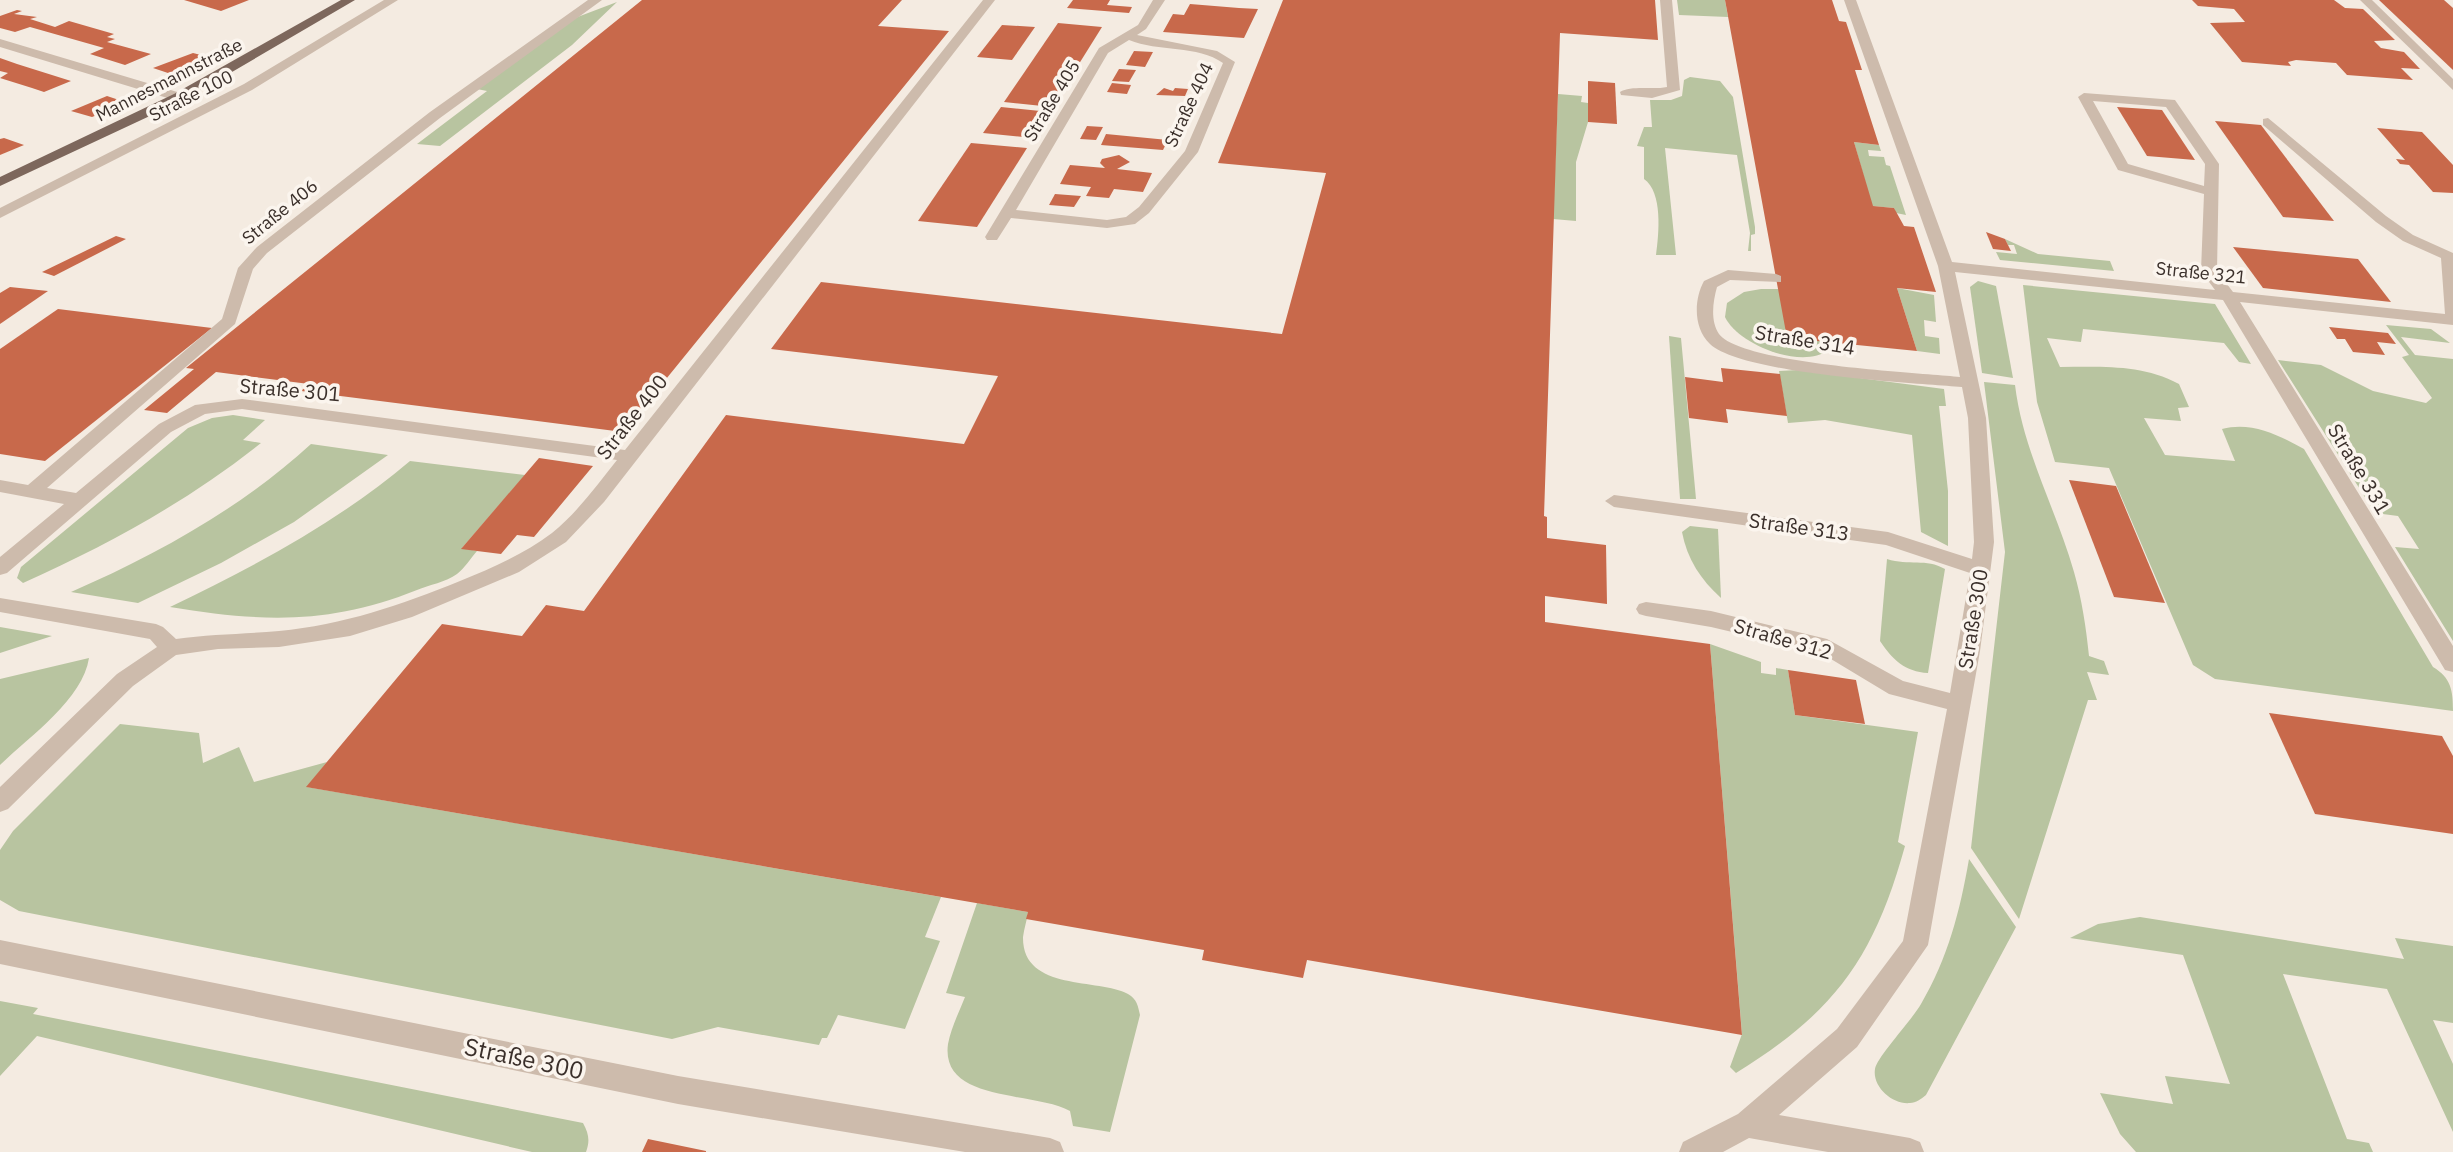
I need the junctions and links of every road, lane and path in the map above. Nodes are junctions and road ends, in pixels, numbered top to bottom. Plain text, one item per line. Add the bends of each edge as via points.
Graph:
1 (349, 0) edge
2 (392, 0) edge
3 (596, 0) edge
4 (989, 0) edge
5 (1159, 0) edge
6 (1666, 0) edge
7 (1850, 0) edge
8 (2366, 0) edge
9 (1130, 36) junction
10 (0, 43) edge
11 (2453, 86) edge
12 (1626, 92) dead end
13 (179, 97) junction
14 (2268, 122) dead end
15 (0, 182) edge
16 (2211, 192) junction
17 (1006, 213) junction
18 (0, 214) edge
19 (992, 237) dead end
20 (1946, 266) junction
21 (1776, 279) dead end
22 (2228, 296) junction
23 (2453, 317) edge
24 (1970, 383) junction
25 (630, 456) junction
26 (0, 486) edge
27 (31, 492) junction
28 (78, 500) junction
29 (1614, 501) dead end
30 (0, 568) edge
31 (1980, 569) junction
32 (0, 605) edge
33 (1646, 609) dead end
34 (171, 648) junction
35 (2453, 664) edge
36 (1959, 704) junction
37 (0, 802) edge
38 (0, 952) edge
39 (1748, 1124) junction
40 (1050, 1152) edge
41 (1693, 1152) edge
42 (1910, 1152) edge

1 - 13 main road, Mannesmannstraße
2 - 18 street, Straße 100 via 248,87
3 - 27 street, Straße 406 via 460,96 262,250 246,268 229,321
4 - 25 street, Straße 400
5 - 9 street, Straße 405
6 - 12 street via 1674,90
7 - 20 street, Straße 300
8 - 11 street
9 - 17 street, Straße 405 via 1113,43 1097,60
9 - 17 street, Straße 404 via 1149,45 1226,56 1229,62 1191,152 1130,221 1107,224
10 - 13 street
13 - 15 main road, Mannesmannstraße
14 - 23 street via 2381,219 2448,256
16 - 16 street, Straße 331 via 2123,167 2084,97 2170,103 2212,164
16 - 22 street, Straße 331 via 2209,271
17 - 19 street, Straße 405
20 - 22 street, Straße 321
20 - 24 street, Straße 300
21 - 24 street, Straße 314 via 1728,275 1710,284 1704,303 1717,342 1779,362
22 - 23 street, Straße 321
22 - 35 street, Straße 331
24 - 31 street, Straße 300 via 1984,542
25 - 28 street, Straße 301 via 242,404 201,409 165,428
25 - 34 street, Straße 400 via 559,537 512,567 461,590 350,628
26 - 27 street
27 - 28 street
28 - 30 street, Straße 301
29 - 31 street, Straße 313 via 1888,539
31 - 36 street, Straße 300
32 - 34 street via 156,632
33 - 36 street, Straße 312 via 1827,647 1897,688
34 - 37 street via 125,680
36 - 39 street, Straße 300 via 1915,945 1847,1038
38 - 40 street, Straße 300 via 678,1090
39 - 41 street, Straße 300
39 - 42 street

